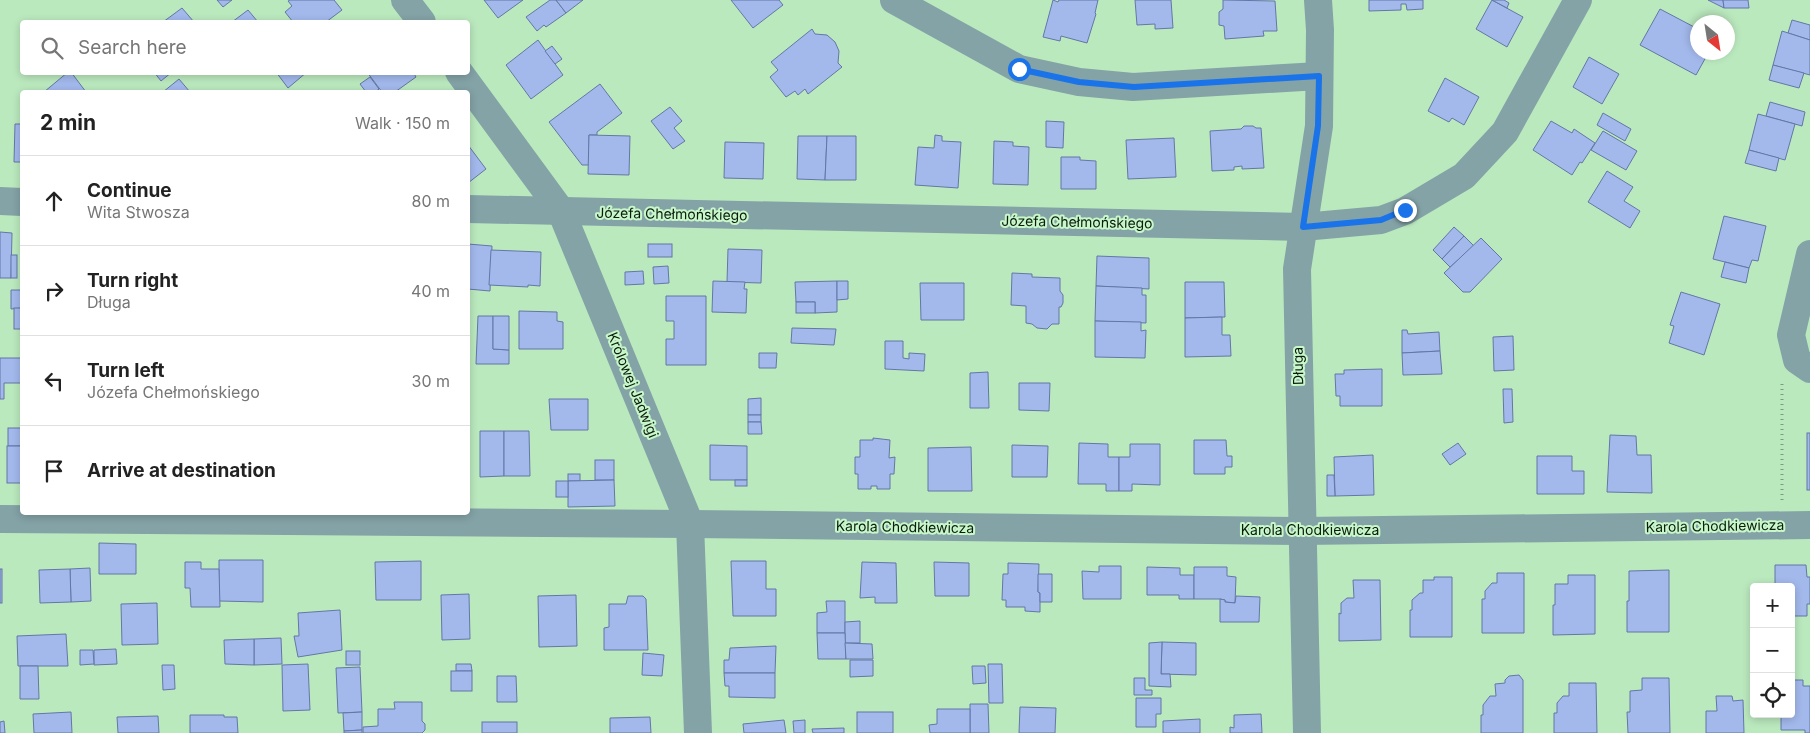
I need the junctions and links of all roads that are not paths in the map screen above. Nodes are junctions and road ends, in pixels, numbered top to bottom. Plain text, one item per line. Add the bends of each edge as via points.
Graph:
1 (405, 0) edge
2 (894, 0) edge
3 (1318, 0) edge
4 (1578, 0) edge
5 (420, 20) edge
6 (461, 75) edge
7 (1319, 76) junction
8 (0, 201) edge
9 (20, 202) edge
10 (470, 210) edge
11 (561, 211) junction
12 (1303, 227) junction
13 (1810, 254) edge
14 (1803, 365) edge
15 (0, 519) edge
16 (690, 524) junction
17 (1810, 525) edge
18 (1302, 531) junction
19 (698, 733) edge
20 (1307, 733) edge

1 - 5 street
2 - 7 street via 1019,69 1079,82 1134,87
3 - 7 street, Długa
4 - 12 street, Józefa Chełmońskiego via 1505,132 1464,176 1381,220
6 - 11 street, Królowej Jadwigi
7 - 12 street, Długa via 1318,126
8 - 9 street
10 - 11 street, Józefa Chełmońskiego
11 - 12 street, Józefa Chełmońskiego
11 - 16 street, Królowej Jadwigi
12 - 18 street, Długa via 1296,269
13 - 14 street via 1791,335
15 - 16 street, Karola Chodkiewicza
16 - 18 street, Karola Chodkiewicza
16 - 19 street, Królowej Jadwigi
17 - 18 street, Karola Chodkiewicza
18 - 20 street, Długa

